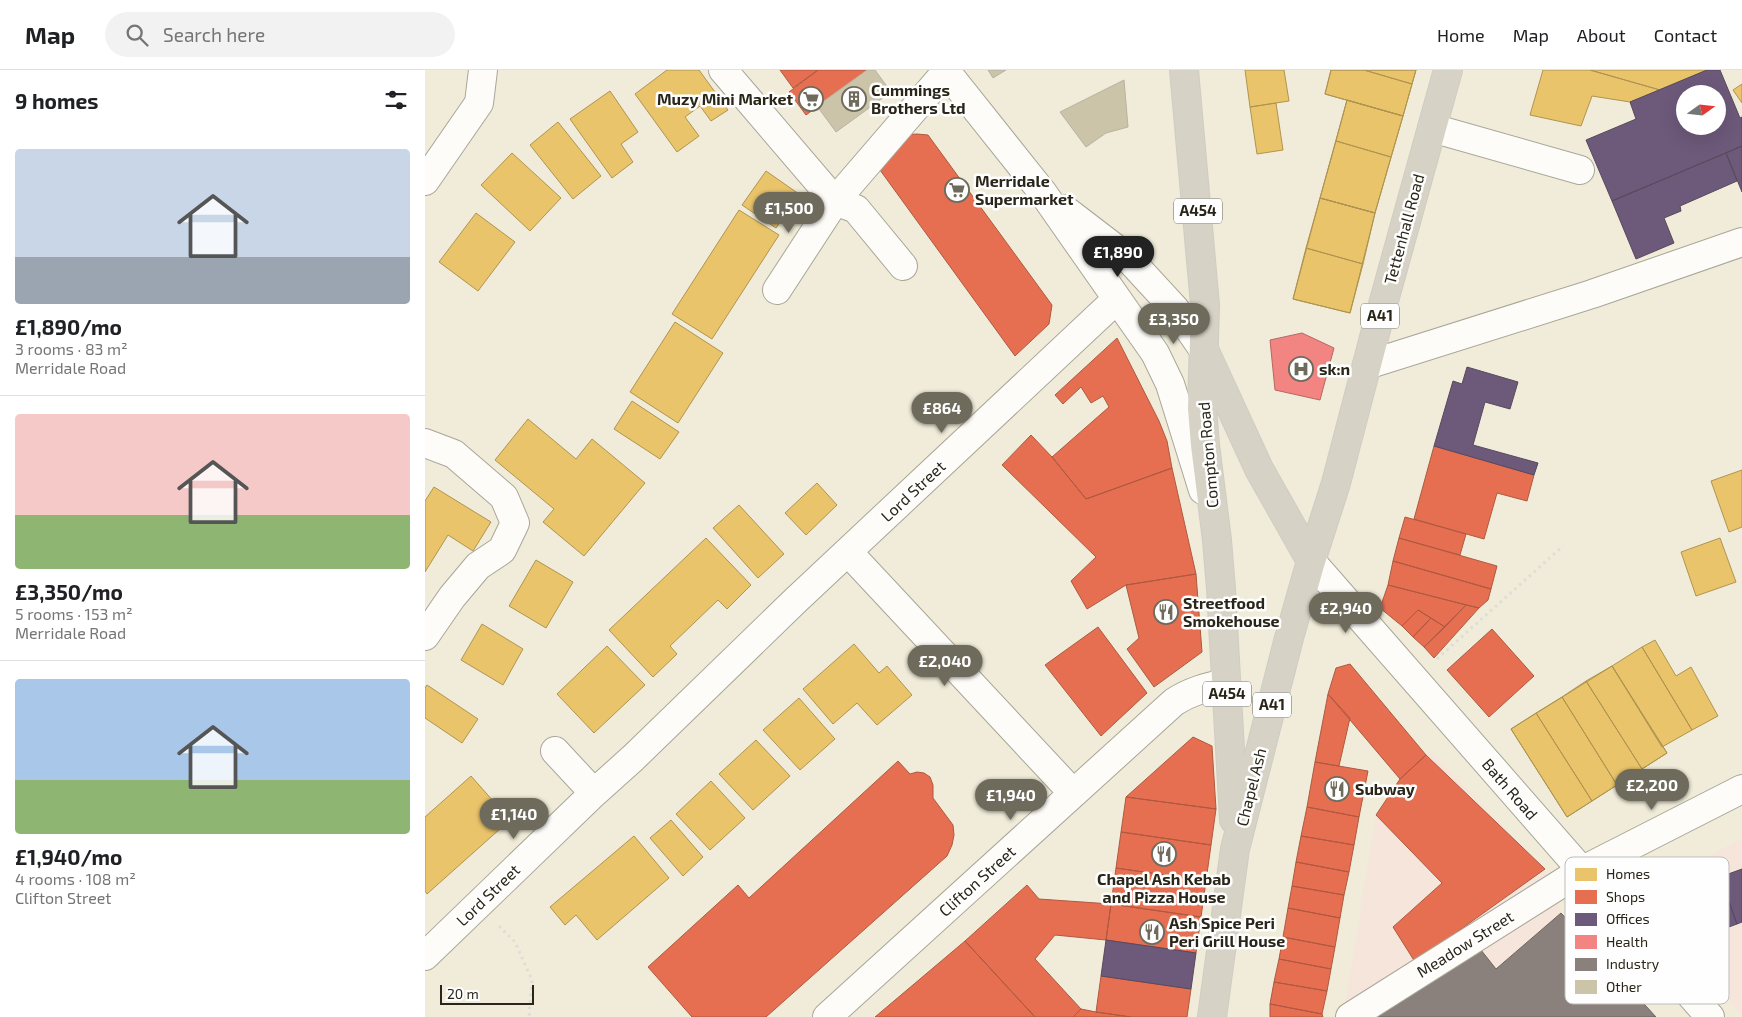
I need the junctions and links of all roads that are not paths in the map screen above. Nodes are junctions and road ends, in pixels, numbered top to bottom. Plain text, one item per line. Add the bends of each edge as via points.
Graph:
1 (483, 70) edge
2 (723, 70) edge
3 (1184, 70) edge
4 (1448, 70) edge
5 (945, 71) edge
6 (1432, 128) junction
7 (1580, 170) dead end
8 (425, 181) edge
9 (1043, 193) junction
10 (835, 201) junction
11 (1742, 242) edge
12 (903, 266) dead end
13 (777, 290) dead end
14 (1117, 299) junction
15 (1205, 352) junction
16 (1367, 365) junction
17 (425, 443) edge
18 (1217, 540) junction
19 (848, 552) junction
20 (1311, 561) junction
21 (425, 636) edge
22 (1226, 683) junction
23 (555, 751) dead end
24 (1742, 789) edge
25 (594, 793) junction
26 (1073, 793) junction
27 (1235, 849) junction
28 (1569, 857) edge
29 (1608, 857) edge
30 (1565, 881) edge
31 (425, 956) edge
32 (1699, 1004) edge
33 (827, 1017) edge
34 (1212, 1017) edge
35 (1349, 1017) edge
36 (1710, 1017) edge

1 - 8 street via 479,103
2 - 10 street
3 - 15 highway, Compton Road / A454 via 1201,248
4 - 6 highway, Tettenhall Road / A41
5 - 9 street
5 - 10 street
6 - 7 street
6 - 16 highway, Tettenhall Road / A41
9 - 14 street
9 - 15 street via 1128,258 1175,309
10 - 12 street via 855,209
10 - 13 street
11 - 16 street via 1592,294
14 - 18 street via 1155,353 1170,384
14 - 19 street, Lord Street
15 - 18 highway, Compton Road / A454 via 1202,408
15 - 20 highway via 1259,469
16 - 20 highway, Tettenhall Road / A41 via 1336,483
17 - 21 street via 454,454 504,497 515,523 502,550 478,566 452,596
18 - 22 highway, A454
19 - 25 street, Lord Street
19 - 26 street
20 - 27 highway, Chapel Ash / A41
20 - 28 street, Bath Road
22 - 26 street, Clifton Street via 1201,688 1174,702
22 - 27 highway, A454
23 - 25 street
24 - 29 street, Meadow Street
25 - 31 street, Lord Street
26 - 33 street, Clifton Street
27 - 34 highway, Chapel Ash / A41
30 - 35 street, Meadow Street
32 - 36 street, Bath Road

